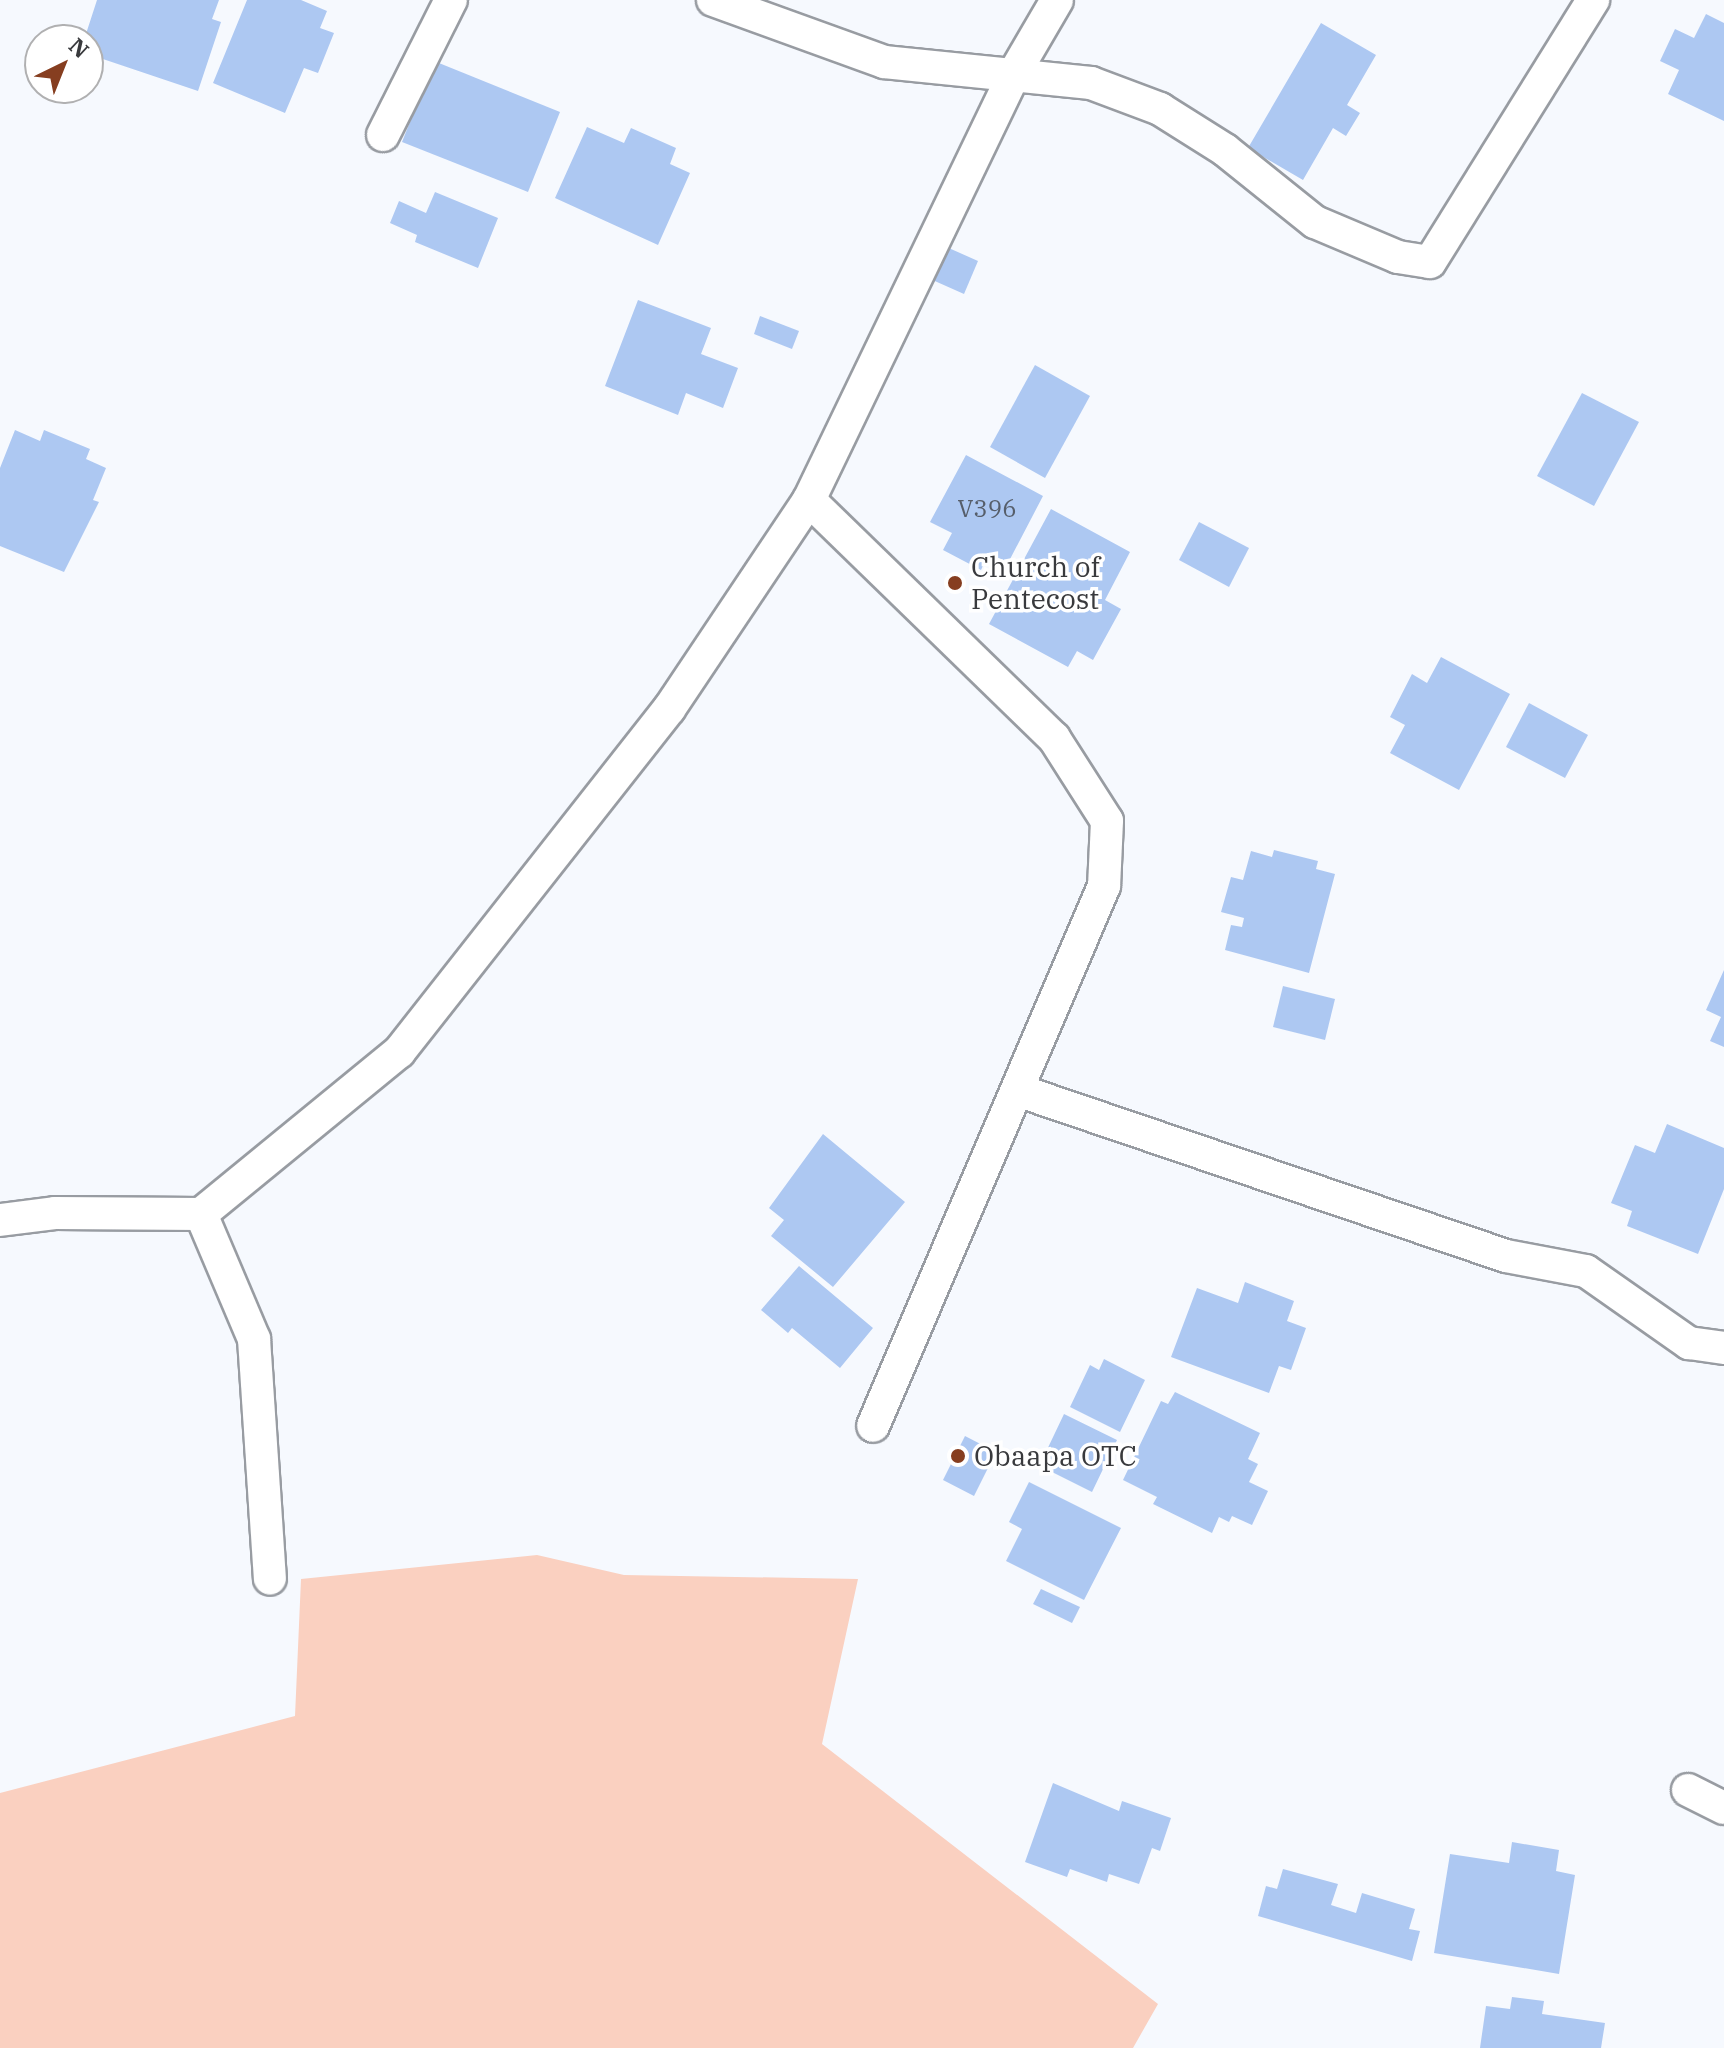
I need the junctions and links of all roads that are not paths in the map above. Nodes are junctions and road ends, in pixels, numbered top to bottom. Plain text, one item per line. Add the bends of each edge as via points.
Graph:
1 (451, 0) edge
2 (713, 0) edge
3 (1057, 0) edge
4 (1593, 0) edge
5 (1015, 72) junction
6 (383, 135) dead end
7 (809, 500) junction
8 (1017, 1090) junction
9 (201, 1214) junction
10 (0, 1220) edge
11 (1724, 1348) edge
12 (873, 1426) dead end
13 (270, 1578) dead end
14 (1688, 1790) dead end
15 (1724, 1808) edge

1 - 6 street
2 - 5 street via 884,62
3 - 5 street
4 - 5 street via 1430,262 1398,257 1315,222 1225,150 1160,109 1091,83
5 - 7 street
7 - 8 street via 1054,738 1107,821 1104,886
7 - 9 street via 669,709 399,1052
8 - 11 street via 1506,1256 1586,1271 1689,1343
8 - 12 street
9 - 10 street via 55,1213
9 - 13 street via 254,1339
14 - 15 street

